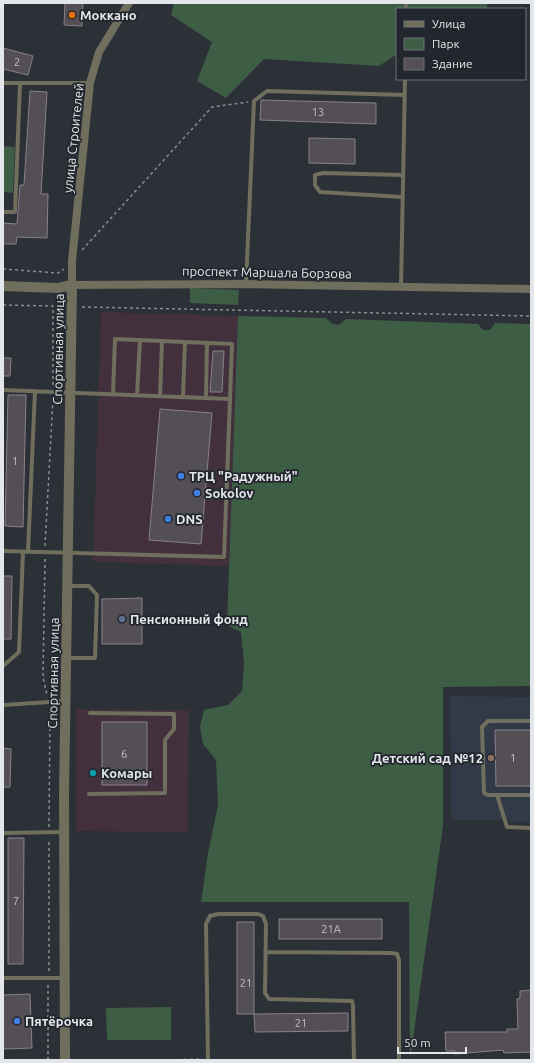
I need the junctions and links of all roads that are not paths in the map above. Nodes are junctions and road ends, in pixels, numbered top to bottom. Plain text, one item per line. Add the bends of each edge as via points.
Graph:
1 (129, 3) edge
2 (405, 80) edge
3 (3, 83) edge
4 (90, 83) junction
5 (20, 84) junction
6 (404, 95) junction
7 (403, 176) junction
8 (402, 197) junction
9 (3, 212) edge
10 (246, 284) junction
11 (72, 285) junction
12 (3, 286) edge
13 (401, 287) junction
14 (531, 290) edge
15 (140, 340) junction
16 (162, 341) junction
17 (185, 342) junction
18 (207, 343) junction
19 (3, 390) edge
20 (35, 391) junction
21 (70, 392) junction
22 (113, 394) junction
23 (137, 395) junction
24 (160, 396) junction
25 (183, 397) junction
26 (206, 398) junction
27 (230, 399) junction
28 (3, 551) edge
29 (26, 552) junction
30 (67, 553) junction
31 (67, 586) junction
32 (66, 658) junction
33 (3, 666) edge
34 (66, 701) junction
35 (3, 705) edge
36 (90, 713) dead end
37 (531, 721) edge
38 (89, 794) dead end
39 (497, 795) junction
40 (531, 795) edge
41 (531, 828) edge
42 (3, 832) edge
43 (65, 832) junction
44 (265, 952) junction
45 (3, 978) edge
46 (65, 978) junction
47 (66, 1060) edge
48 (208, 1060) edge
49 (354, 1060) edge
50 (399, 1060) edge

1 - 4 street, улица Строителей via 100,52
2 - 6 lane
3 - 5 lane
4 - 5 lane
4 - 11 street, улица Строителей via 72,261
5 - 9 lane via 15,212
6 - 7 lane
6 - 10 lane via 267,91 254,101
7 - 8 lane
7 - 8 lane via 323,173 315,175 315,185 320,192
8 - 13 lane
10 - 11 street, проспект Маршала Борзова
10 - 13 street, проспект Маршала Борзова
11 - 12 street, проспект Маршала Борзова via 58,288
11 - 21 street, Спортивная улица
13 - 14 street, проспект Маршала Борзова
15 - 16 lane
15 - 22 lane via 115,339
15 - 23 lane
16 - 17 lane
16 - 24 lane
17 - 18 lane
17 - 25 lane
18 - 26 lane
18 - 27 lane via 232,344
19 - 20 lane
20 - 21 lane
20 - 29 lane
21 - 22 lane
21 - 30 street, Спортивная улица
22 - 23 lane
23 - 24 lane
24 - 25 lane
25 - 26 lane
26 - 27 lane
27 - 30 lane via 224,557
28 - 29 lane
29 - 30 lane
29 - 33 lane via 19,652
30 - 31 street, Спортивная улица
31 - 32 street, Спортивная улица
31 - 32 lane via 89,586 97,595 95,658
32 - 34 street, Спортивная улица
34 - 35 lane
34 - 43 street, Спортивная улица
36 - 38 lane via 174,714 174,729 165,740 165,793
37 - 39 lane via 488,721 482,727 482,789 488,795
39 - 40 lane
39 - 41 lane via 507,827
42 - 43 lane
43 - 46 street, Спортивная улица
44 - 48 lane via 266,924 263,916 210,916 206,924
44 - 49 lane via 265,994 268,999 352,1001
44 - 50 lane via 397,954
45 - 46 lane
46 - 47 street, Спортивная улица

